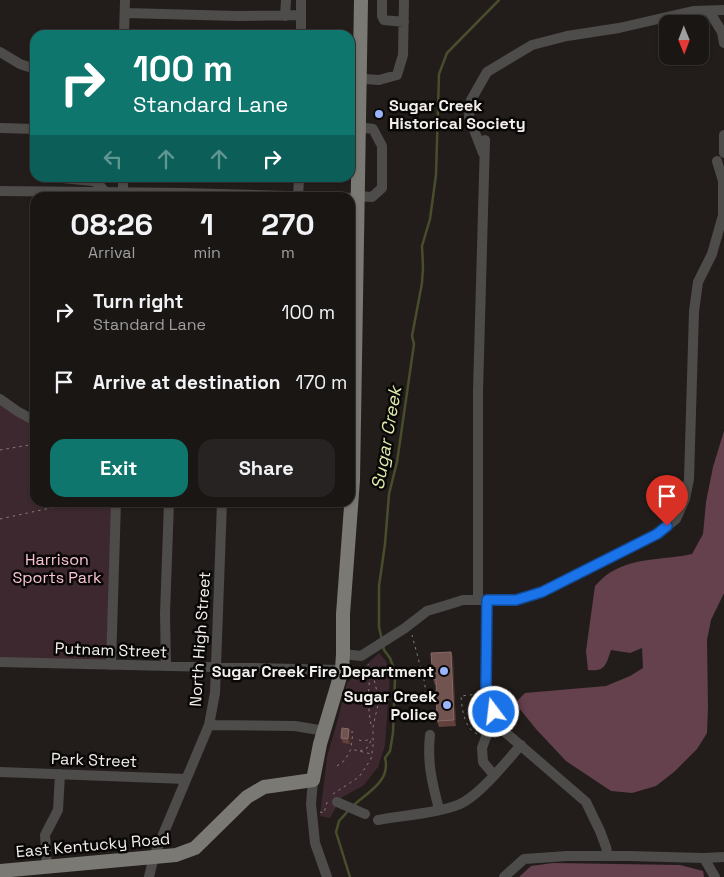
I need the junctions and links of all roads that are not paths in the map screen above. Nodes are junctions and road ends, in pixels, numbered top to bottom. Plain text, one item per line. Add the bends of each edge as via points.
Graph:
1 (125, 0) edge
2 (286, 0) edge
3 (301, 0) edge
4 (361, 0) edge
5 (382, 0) edge
6 (404, 0) edge
7 (724, 10) edge
8 (709, 11) junction
9 (124, 13) junction
10 (301, 15) junction
11 (286, 16) junction
12 (404, 22) junction
13 (124, 30) edge
14 (300, 30) edge
15 (724, 43) edge
16 (0, 52) edge
17 (30, 67) edge
18 (355, 78) edge
19 (359, 127) junction
20 (0, 128) edge
21 (30, 130) edge
22 (724, 135) edge
23 (485, 140) dead end
24 (720, 157) edge
25 (484, 158) junction
26 (96, 182) edge
27 (123, 182) edge
28 (0, 191) edge
29 (105, 192) junction
30 (123, 192) joint
31 (358, 197) junction
32 (355, 232) edge
33 (0, 399) edge
34 (30, 418) edge
35 (116, 507) edge
36 (169, 507) edge
37 (222, 507) edge
38 (351, 507) edge
39 (482, 600) junction
40 (343, 654) junction
41 (0, 662) edge
42 (111, 665) junction
43 (166, 666) junction
44 (217, 668) junction
45 (342, 670) junction
46 (208, 725) junction
47 (498, 726) junction
48 (325, 731) junction
49 (430, 735) dead end
50 (521, 745) junction
51 (0, 772) edge
52 (60, 774) junction
53 (494, 775) junction
54 (186, 779) junction
55 (313, 780) junction
56 (341, 804) dead end
57 (439, 809) junction
58 (364, 814) dead end
59 (378, 820) dead end
60 (607, 851) junction
61 (154, 856) junction
62 (724, 857) edge
63 (704, 858) junction
64 (47, 866) junction
65 (0, 871) edge
66 (150, 877) edge
67 (327, 877) edge
68 (504, 877) edge
69 (715, 877) edge

1 - 9 street
2 - 11 street
3 - 10 street
4 - 18 main road
5 - 12 street via 384,20
6 - 12 street
7 - 8 street
8 - 15 street via 722,32
8 - 25 street via 693,11 532,45 487,72 472,100 469,117
9 - 11 street
9 - 13 street
10 - 11 street
10 - 14 street
12 - 18 street via 403,55 398,75 379,80
16 - 17 street
18 - 19 main road
19 - 31 main road
19 - 31 street via 373,129 382,146 382,188 372,197
20 - 21 street
22 - 24 street
23 - 25 street
24 - 39 street via 723,215 712,254 698,282 694,312 689,479 685,499 676,518 657,534 542,592 516,600
25 - 39 street via 478,391
26 - 29 street
27 - 30 street
28 - 29 street
29 - 30 street
31 - 32 main road
33 - 34 street
35 - 42 street
36 - 43 street
37 - 44 street, North High Street
38 - 40 main road
39 - 40 street via 463,600 427,611 408,630 367,656
39 - 47 street via 486,686
40 - 45 main road
41 - 42 street, Putnam Street
42 - 43 street, Putnam Street
43 - 44 street, Putnam Street
44 - 45 street, Putnam Street
44 - 46 street, North High Street
45 - 48 main road
46 - 48 street via 295,726
46 - 54 street, North High Street
47 - 50 street
47 - 53 street via 489,729 482,748 483,762
48 - 55 main road
49 - 57 street via 428,754
50 - 53 street
50 - 60 street via 586,802
51 - 52 street, Park Street
52 - 54 street, Park Street
52 - 64 street via 58,810 45,835
53 - 57 street via 463,803
54 - 61 street, North High Street
55 - 61 main road, East Kentucky Road via 264,787 247,797 195,848 176,855
55 - 67 street via 315,843
56 - 58 street
57 - 59 street
60 - 63 street
60 - 68 street via 524,859
61 - 64 main road, East Kentucky Road
61 - 66 street, North High Street
62 - 63 street
63 - 69 street
64 - 65 main road, East Kentucky Road

